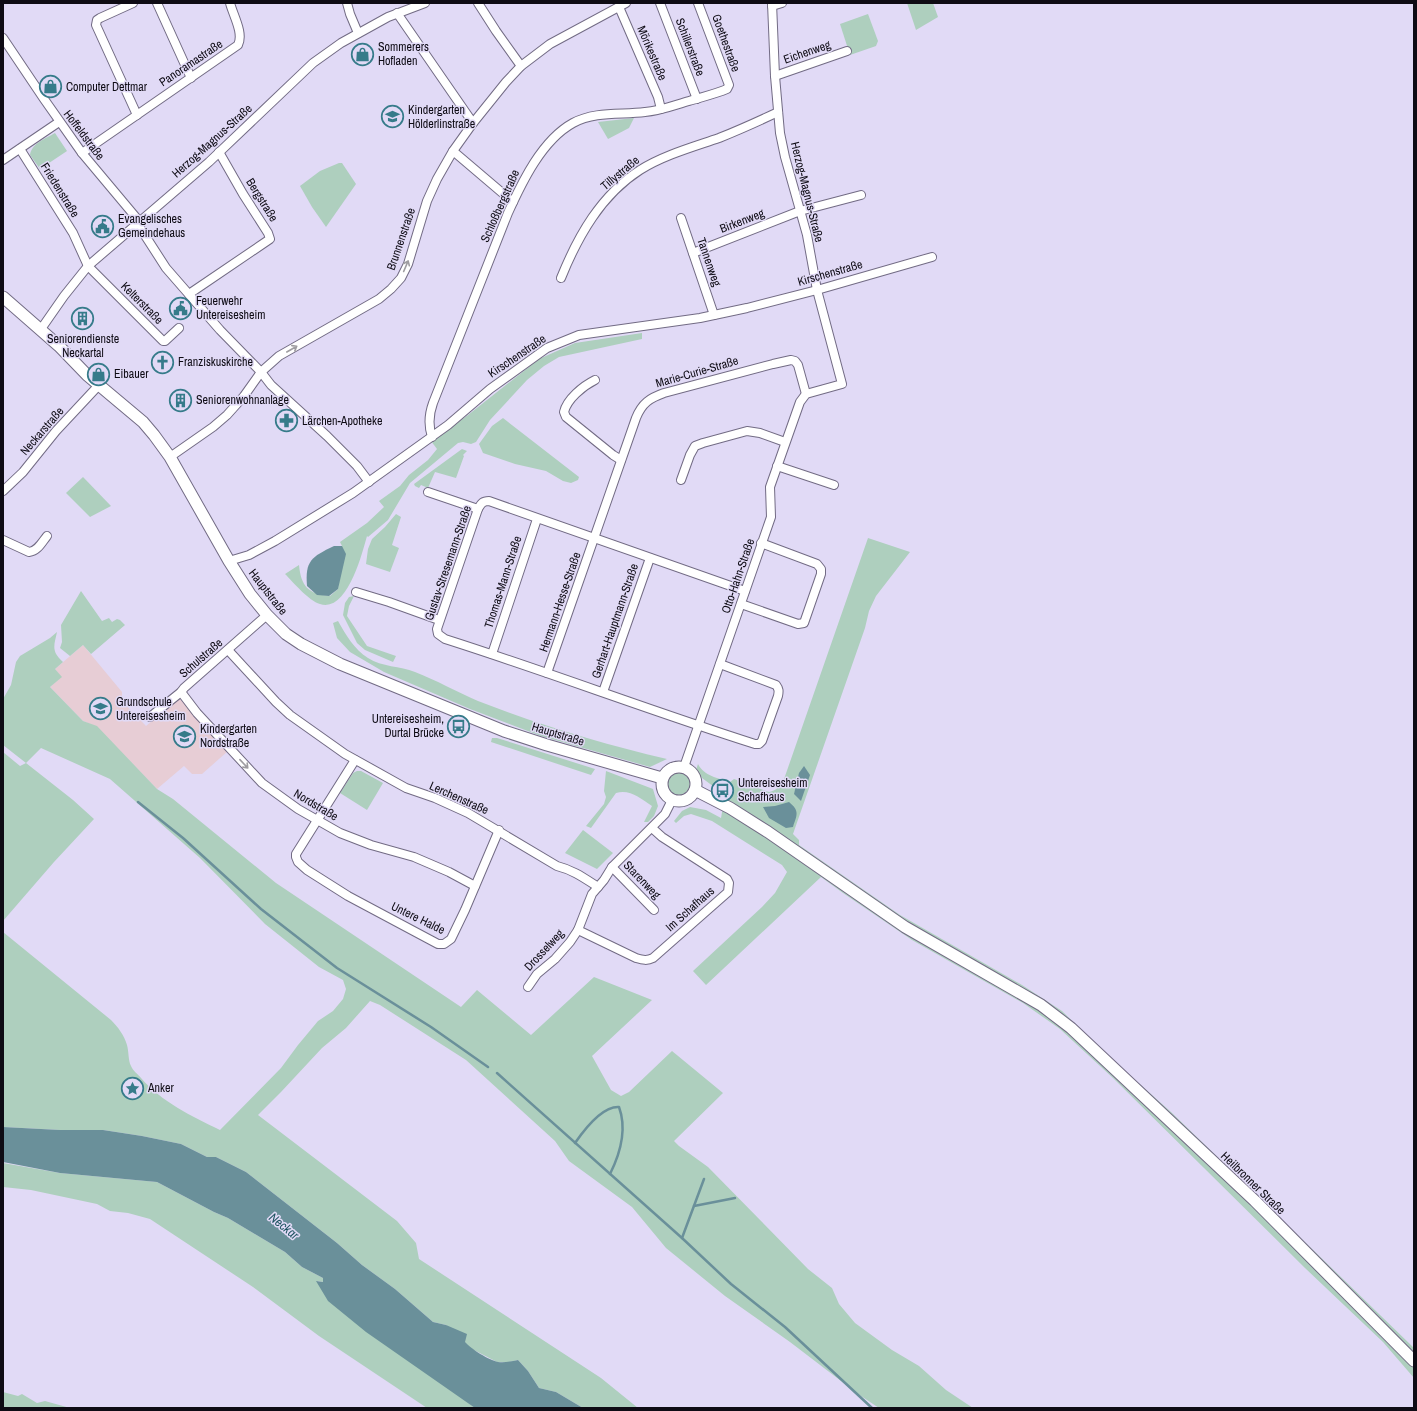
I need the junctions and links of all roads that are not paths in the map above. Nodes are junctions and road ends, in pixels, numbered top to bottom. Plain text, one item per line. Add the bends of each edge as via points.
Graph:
1 (133, 3) edge
2 (157, 3) edge
3 (230, 3) edge
4 (347, 3) edge
5 (425, 3) edge
6 (478, 3) edge
7 (660, 3) edge
8 (698, 3) edge
9 (782, 3) edge
10 (772, 4) edge
11 (623, 5) edge
12 (397, 13) junction
13 (358, 33) junction
14 (3, 38) edge
15 (847, 51) dead end
16 (521, 66) junction
17 (775, 76) junction
18 (191, 78) junction
19 (726, 90) joint
20 (697, 99) junction
21 (661, 109) junction
22 (778, 112) junction
23 (137, 115) junction
24 (59, 122) junction
25 (473, 124) junction
26 (20, 149) junction
27 (453, 151) junction
28 (82, 152) junction
29 (219, 152) junction
30 (3, 160) edge
31 (861, 195) dead end
32 (513, 202) junction
33 (800, 212) junction
34 (681, 218) dead end
35 (138, 222) junction
36 (693, 252) junction
37 (932, 257) dead end
38 (88, 266) junction
39 (561, 278) dead end
40 (817, 290) junction
41 (189, 294) junction
42 (3, 297) edge
43 (714, 315) junction
44 (179, 328) dead end
45 (41, 329) junction
46 (261, 372) junction
47 (594, 380) dead end
48 (99, 385) junction
49 (806, 394) junction
50 (432, 437) junction
51 (785, 442) junction
52 (170, 457) junction
53 (621, 460) junction
54 (777, 466) junction
55 (681, 480) dead end
56 (369, 482) junction
57 (834, 485) dead end
58 (3, 491) edge
59 (428, 492) dead end
60 (478, 509) junction
61 (537, 518) junction
62 (47, 536) dead end
63 (595, 538) junction
64 (3, 540) edge
65 (761, 543) junction
66 (650, 558) junction
67 (229, 561) junction
68 (745, 591) junction
69 (356, 592) dead end
70 (741, 604) junction
71 (267, 615) junction
72 (439, 620) junction
73 (228, 650) junction
74 (492, 654) junction
75 (720, 664) junction
76 (547, 673) junction
77 (181, 692) junction
78 (603, 692) junction
79 (150, 718) dead end
80 (699, 726) junction
81 (355, 760) junction
82 (684, 767) junction
83 (662, 778) junction
84 (694, 790) junction
85 (672, 800) junction
86 (317, 821) junction
87 (652, 828) junction
88 (499, 830) junction
89 (612, 867) junction
90 (475, 886) junction
91 (598, 887) junction
92 (654, 910) dead end
93 (578, 930) junction
94 (528, 987) dead end
95 (1414, 1361) edge

1 - 23 street via 100,18 96,25
2 - 18 street
3 - 18 street, Panoramastraße via 239,33 239,42
4 - 13 street
5 - 12 street, Herzog-Magnus-Straße
6 - 16 street
7 - 20 street, Schillerstraße
8 - 19 street, Goethestraße via 728,85
9 - 10 street
10 - 17 street, Herzog-Magnus-Straße
11 - 16 street, Brunnenstraße via 550,44
11 - 21 street, Mörikestraße
12 - 13 street, Herzog-Magnus-Straße
12 - 25 street
13 - 29 street, Herzog-Magnus-Straße via 314,63
14 - 24 street, Hoffeldstraße
15 - 17 street, Eichenweg
16 - 25 street, Brunnenstraße
17 - 22 street, Herzog-Magnus-Straße
18 - 23 street, Panoramastraße
19 - 20 street, Schloßbergstraße
20 - 21 street, Schloßbergstraße
21 - 32 street, Schloßbergstraße via 597,115 571,124 542,152
22 - 33 street, Herzog-Magnus-Straße via 785,157
22 - 39 street, Tillystraße via 722,137 652,163 633,175 594,213 576,242
23 - 28 street, Panoramastraße
24 - 26 street
24 - 28 street, Hoffeldstraße
25 - 27 street, Brunnenstraße
26 - 30 street
26 - 38 street, Friedenstraße via 73,233
27 - 32 street
46 -> 27 street, Brunnenstraße via 279,356 391,290 408,264 427,201 436,179
28 - 35 street, Hoffeldstraße
29 - 35 street, Herzog-Magnus-Straße
29 - 41 street, Bergstraße via 270,239
31 - 33 street, Birkenweg
32 - 50 street, Schloßbergstraße via 433,403 429,423
33 - 36 street, Birkenweg
33 - 40 street, Herzog-Magnus-Straße
34 - 36 street, Tannenweg
35 - 38 street, Herzog-Magnus-Straße
35 - 41 street, Hoffeldstraße via 166,268
36 - 43 street, Tannenweg
37 - 40 street, Kirschenstraße
38 - 44 street, Kelterstraße via 163,342
38 - 45 street, Herzog-Magnus-Straße
40 - 43 street, Kirschenstraße
40 - 49 street, Herzog-Magnus-Straße via 842,384
41 - 46 street, Hoffeldstraße
42 - 45 main road, Hauptstraße
43 - 50 street, Kirschenstraße via 579,335 552,346 501,381
45 - 48 main road, Hauptstraße
46 - 52 street, Brunnenstraße via 222,419
46 - 56 street, Hoffeldstraße via 271,385 357,466
47 - 53 street via 581,388 564,412 566,417
48 - 52 main road, Hauptstraße via 143,422
48 - 58 street, Neckarstraße
49 - 51 street, Otto-Hahn-Straße via 800,402
49 - 53 street, Marie-Curie-Straße via 798,365 791,360 653,397 640,409
50 - 56 street, Kirschenstraße
51 - 54 street, Otto-Hahn-Straße
51 - 55 street via 747,431 699,444 692,450
52 - 67 main road, Hauptstraße
53 - 63 street, Marie-Curie-Straße
54 - 57 street
54 - 65 street, Otto-Hahn-Straße via 770,487 771,517
56 - 67 street, Kirschenstraße via 276,541
59 - 60 street
60 - 61 street, Gustav-Stresemann-Straße via 484,501 489,501
60 - 72 street, Gustav-Stresemann-Straße
61 - 63 street, Gustav-Stresemann-Straße
61 - 74 street, Thomas-Mann-Straße
62 - 64 street via 33,552
63 - 66 street, Gustav-Stresemann-Straße
63 - 76 street, Hermann-Hesse-Straße
65 - 68 street, Otto-Hahn-Straße
65 - 70 street via 817,564 820,566 821,574 804,623 798,624
66 - 68 street, Gustav-Stresemann-Straße
66 - 78 street, Gerhart-Hauptmann-Straße
67 - 71 main road, Hauptstraße
68 - 70 street, Otto-Hahn-Straße
69 - 72 street
70 - 75 street, Otto-Hahn-Straße
71 - 73 street, Schulstraße
71 - 83 main road, Hauptstraße via 286,634 340,664 504,731
72 - 74 street, Gustav-Stresemann-Straße via 437,628 440,636
73 - 77 street, Schulstraße
73 - 81 street, Lerchenstraße via 290,715
74 - 76 street, Gustav-Stresemann-Straße
75 - 80 street, Otto-Hahn-Straße
75 - 80 street, Gustav-Stresemann-Straße via 776,685 779,690 778,696 759,744
76 - 78 street, Gustav-Stresemann-Straße
77 - 79 street, Schulstraße
77 -> 86 street, Nordstraße via 197,713 262,783
78 - 80 street, Gustav-Stresemann-Straße
80 - 82 street, Otto-Hahn-Straße
81 - 86 street
81 - 88 street, Lerchenstraße via 406,788 435,798
82 - 83 main road via 669,769
82 - 84 main road via 695,779
83 - 85 main road via 663,791
84 - 85 main road via 692,795 684,800
84 - 95 main road, Heilbronner Straße via 730,808 768,832 905,927 1041,1005 1070,1028 1255,1201
85 - 87 street via 665,814
86 - 90 street, Nordstraße via 340,833 414,857
86 - 90 street, Untere Halde via 296,854 298,862 348,896 438,944 444,944 451,939
87 - 89 street
87 - 93 street, Im Schafhaus via 727,879 728,892 648,960 636,958
88 - 90 street, Untere Halde
88 - 91 street, Lerchenstraße via 556,866 578,873
89 - 91 street
89 - 92 street, Starenweg
91 - 93 street, Drosselweg via 592,894
93 - 94 street, Drosselweg

